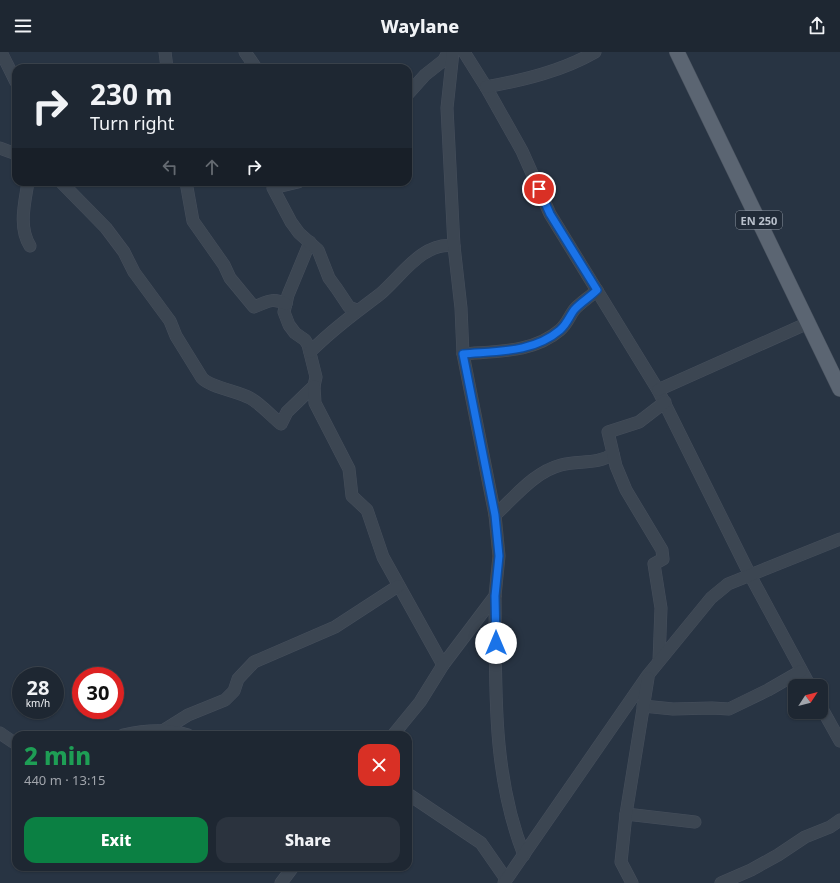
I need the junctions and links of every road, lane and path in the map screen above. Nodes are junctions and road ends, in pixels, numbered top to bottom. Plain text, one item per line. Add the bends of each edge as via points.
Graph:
1 (1, 52) edge
2 (164, 52) edge
3 (245, 52) edge
4 (448, 52) edge
5 (454, 52) edge
6 (464, 52) edge
7 (595, 52) edge
8 (677, 52) edge
9 (166, 64) edge
10 (253, 64) edge
11 (12, 74) edge
12 (486, 88) junction
13 (412, 90) edge
14 (0, 148) edge
15 (12, 152) edge
16 (28, 186) edge
17 (65, 186) edge
18 (187, 186) edge
19 (281, 186) edge
20 (310, 242) junction
21 (30, 246) dead end
22 (454, 246) junction
23 (597, 290) junction
24 (286, 304) junction
25 (357, 310) junction
26 (808, 323) junction
27 (310, 352) junction
28 (463, 354) junction
29 (314, 386) junction
30 (840, 389) edge
31 (658, 390) junction
32 (665, 402) junction
33 (612, 454) junction
34 (495, 515) junction
35 (840, 539) edge
36 (750, 575) junction
37 (398, 586) junction
38 (495, 596) junction
39 (659, 661) junction
40 (443, 665) junction
41 (801, 671) junction
42 (648, 674) junction
43 (806, 679) edge
44 (643, 706) junction
45 (828, 719) edge
46 (164, 730) junction
47 (146, 731) edge
48 (169, 731) edge
49 (396, 731) edge
50 (0, 733) edge
51 (12, 741) edge
52 (840, 742) edge
53 (412, 797) edge
54 (626, 814) junction
55 (840, 820) edge
56 (695, 822) dead end
57 (524, 855) junction
58 (290, 871) edge
59 (505, 881) edge
60 (281, 883) edge
61 (632, 883) edge
62 (721, 883) edge

1 - 11 street
2 - 9 street
3 - 10 street
4 - 13 street via 444,60
5 - 22 street via 447,108
6 - 12 street
7 - 12 street via 554,70
8 - 26 main road, EN 250
12 - 23 street via 522,151 550,214
14 - 15 street
16 - 21 street via 24,221
17 - 29 street via 106,228 124,252 134,272 170,321 183,348 206,383 250,398 281,424 287,412
18 - 24 street via 193,221 248,301 254,307 270,299
19 - 20 street via 273,188 292,222
20 - 24 street
20 - 25 street via 318,250 329,278 349,307
22 - 25 street via 439,247 416,260 402,270 380,294
22 - 28 street
23 - 28 street via 574,310 564,326 542,342 516,350
23 - 31 street
24 - 27 street via 286,319 295,333 305,340
25 - 27 street
26 - 30 main road, EN 250
26 - 31 street
27 - 29 street via 315,372
28 - 34 street
29 - 37 street via 315,403 349,470 352,496 367,510 383,557
31 - 32 street
32 - 33 street via 639,422 608,432
32 - 36 street
33 - 34 street via 592,462 562,465 540,473
33 - 39 street via 626,490 662,550 663,559 654,564 662,608
34 - 38 street via 499,556
35 - 36 street
36 - 39 street via 728,584 711,598
36 - 41 street
37 - 40 street
37 - 46 street via 335,626 254,662 238,679 234,691 225,700 188,715
38 - 40 street
38 - 57 street via 496,720 504,784 516,834
39 - 42 street
40 - 49 street via 420,702
41 - 43 street
41 - 44 street via 729,709
42 - 44 street
42 - 57 street
44 - 54 street
45 - 52 street
46 - 47 street
46 - 48 street
50 - 51 street
53 - 59 street via 482,843
54 - 56 street
54 - 61 street via 621,862
55 - 62 street via 805,837 757,867
57 - 59 street
58 - 60 street

